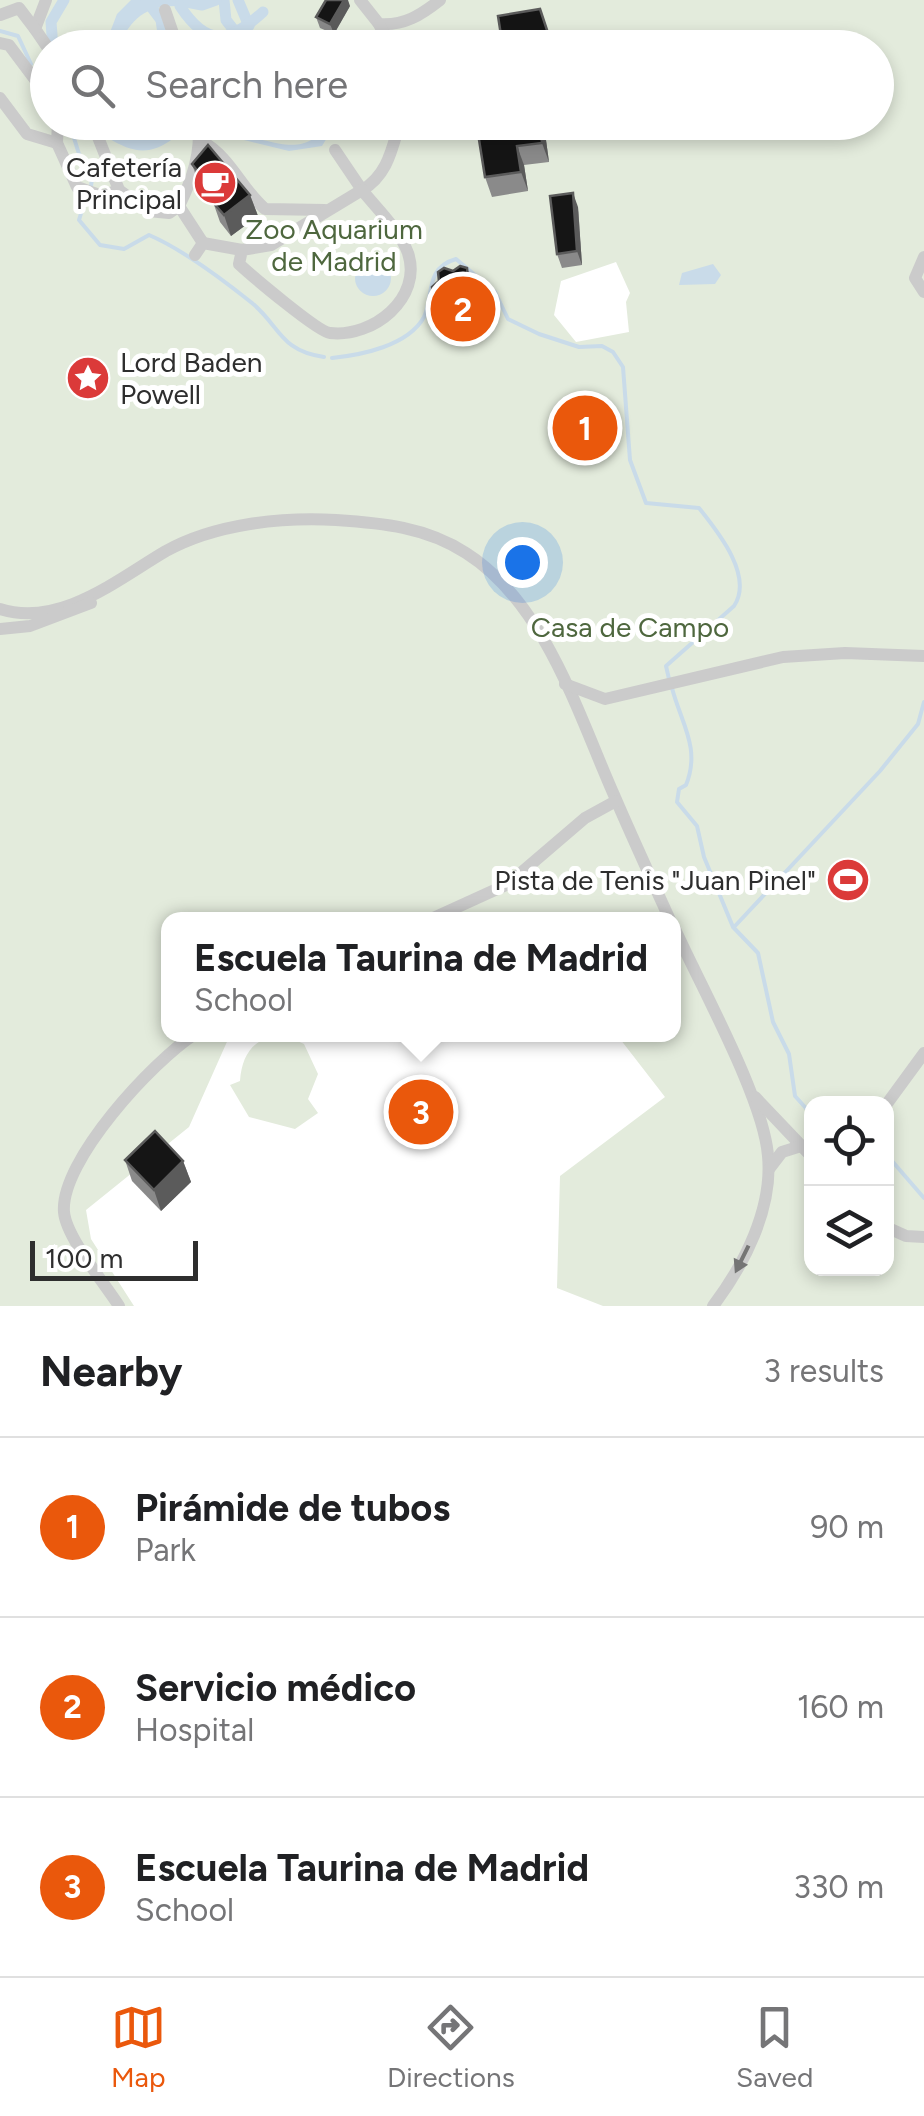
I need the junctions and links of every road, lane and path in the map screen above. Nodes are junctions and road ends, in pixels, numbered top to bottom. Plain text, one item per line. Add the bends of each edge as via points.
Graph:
1 (46, 0) edge
2 (360, 0) edge
3 (440, 0) edge
4 (22, 4) edge
5 (164, 10) dead end
6 (0, 15) edge
7 (379, 24) junction
8 (402, 24) junction
9 (34, 28) joint
10 (171, 30) edge
11 (382, 30) edge
12 (400, 30) edge
13 (0, 43) edge
14 (30, 73) edge
15 (0, 98) edge
16 (30, 135) edge
17 (47, 140) edge
18 (57, 140) edge
19 (99, 140) edge
20 (200, 140) joint
21 (397, 140) edge
22 (57, 143) junction
23 (336, 150) dead end
24 (118, 190) junction
25 (362, 190) junction
26 (179, 206) junction
27 (327, 210) junction
28 (242, 250) junction
29 (924, 257) edge
30 (924, 292) edge
31 (142, 567) junction
32 (0, 609) edge
33 (0, 629) edge
34 (924, 656) edge
35 (562, 681) junction
36 (601, 698) junction
37 (576, 710) junction
38 (586, 735) junction
39 (616, 801) junction
40 (447, 912) edge
41 (666, 912) edge
42 (681, 942) edge
43 (183, 1042) edge
44 (924, 1053) edge
45 (744, 1083) junction
46 (893, 1096) edge
47 (804, 1150) edge
48 (804, 1152) edge
49 (769, 1168) junction
50 (894, 1230) edge
51 (924, 1237) edge
52 (119, 1306) edge
53 (713, 1306) edge

1 - 9 street
2 - 7 street
3 - 8 street
4 - 6 street
4 - 9 street
5 - 10 street
7 - 8 street
7 - 11 street
8 - 12 street
13 - 14 street
15 - 16 street
17 - 22 street
18 - 22 street
19 - 24 street
20 - 26 street
20 - 27 street via 226,155 265,209
21 - 25 street via 376,182
22 - 24 street via 77,188 102,196
23 - 25 street
24 - 26 street via 148,211 169,213
25 - 27 street
25 - 28 street via 408,252 406,292 386,316 329,334 239,264
26 - 28 street via 199,249
27 - 28 street via 271,245
29 - 30 street via 915,278
31 - 32 street via 59,608
31 - 33 street via 70,615
31 - 35 street via 190,539 250,525 317,519 416,529 466,553 519,601
34 - 36 street via 814,654
35 - 36 street
35 - 37 street
36 - 37 street
36 - 38 street via 586,718
37 - 38 street
38 - 39 street
39 - 40 street via 585,818 508,884
39 - 41 street
42 - 45 street
43 - 52 street via 113,1116 69,1181 64,1216
44 - 46 street
45 - 47 street
45 - 49 street
48 - 49 street via 782,1152
49 -> 53 street via 741,1264
50 - 51 street

